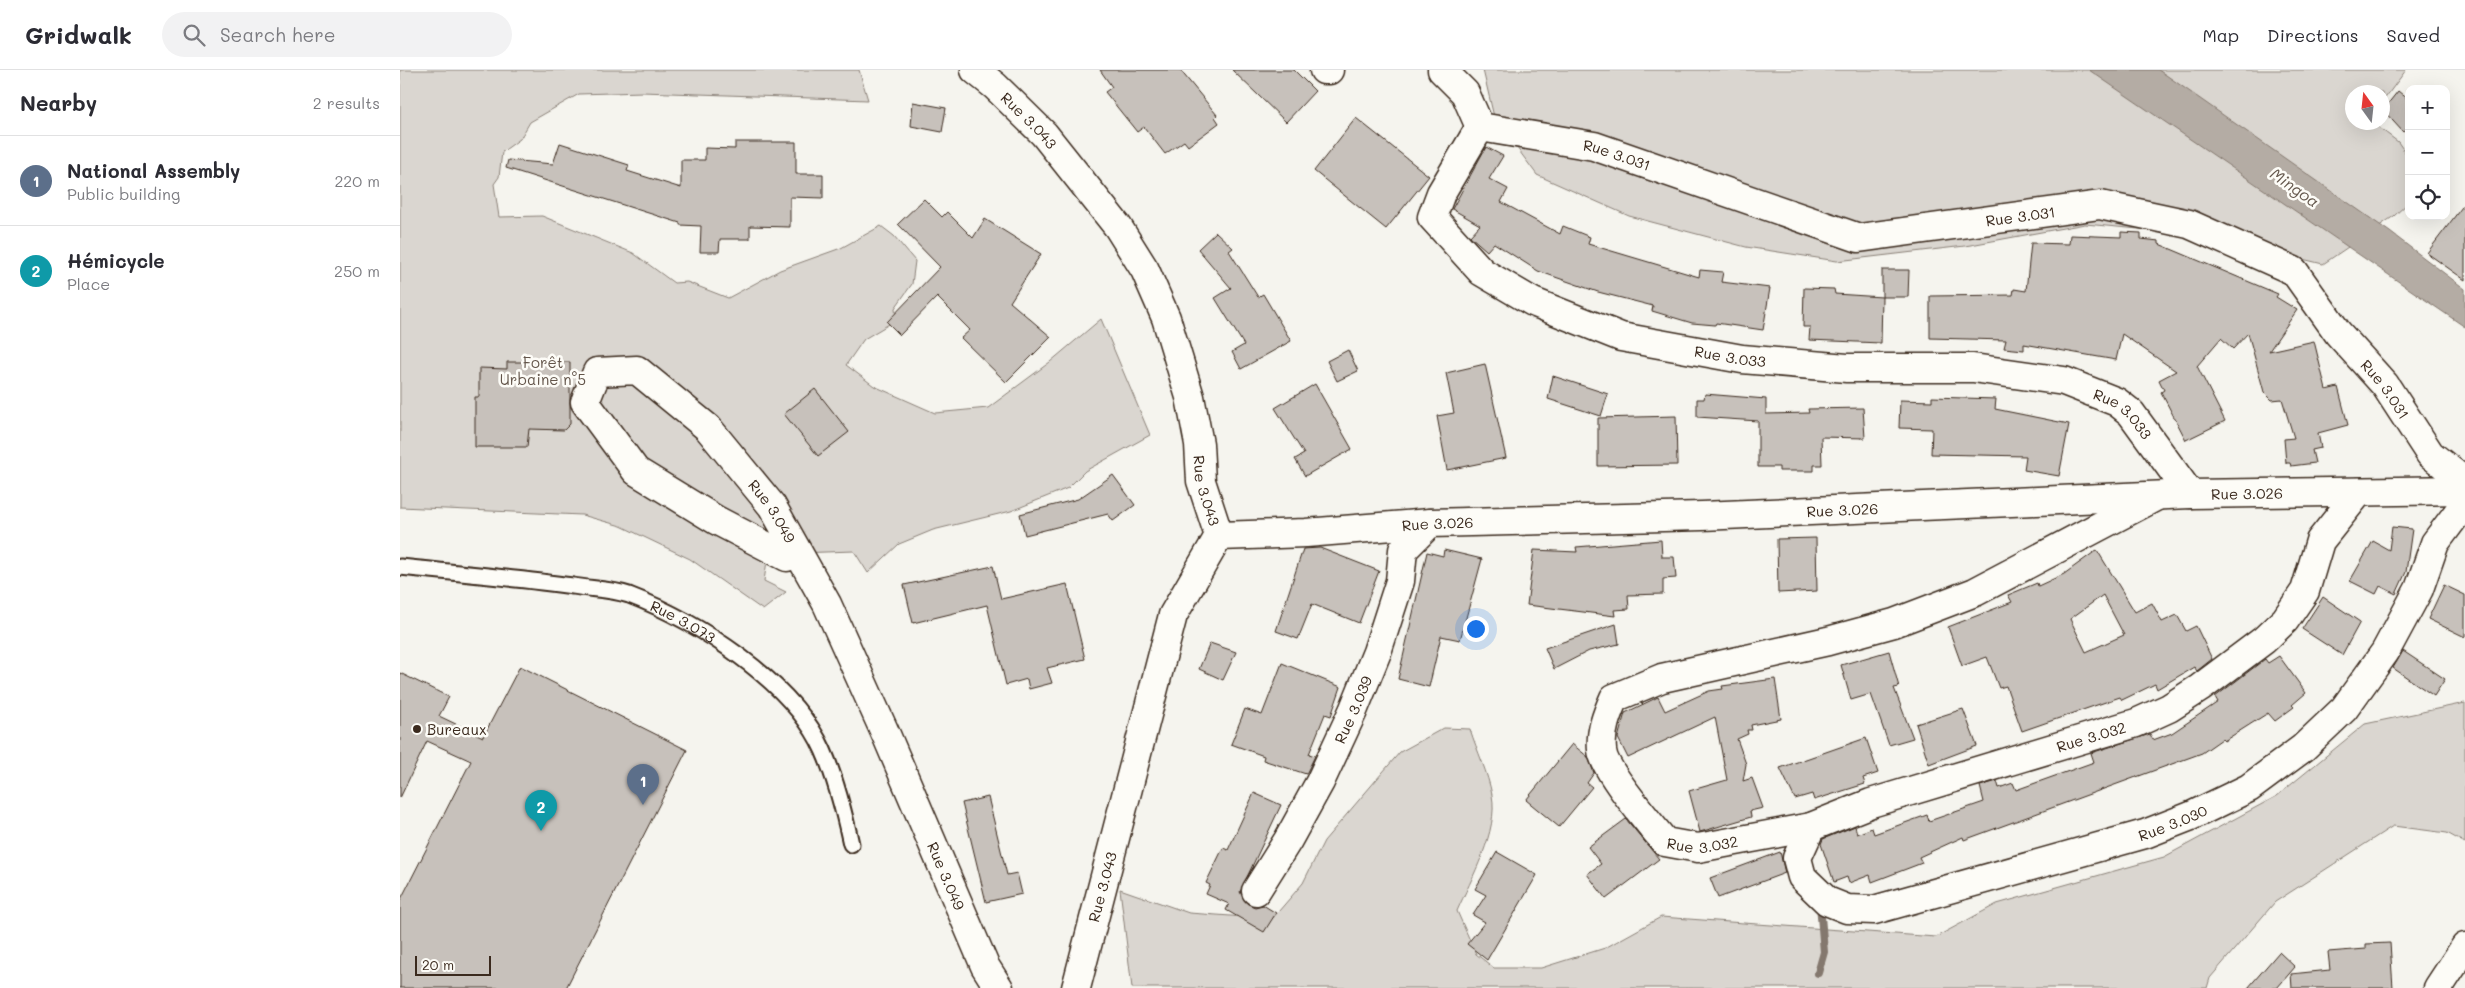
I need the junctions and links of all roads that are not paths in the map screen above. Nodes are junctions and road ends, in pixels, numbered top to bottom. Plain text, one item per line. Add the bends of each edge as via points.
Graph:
1 (975, 70) edge
2 (1324, 70) edge
3 (1329, 70) edge
4 (1442, 70) edge
5 (1480, 127) junction
6 (2465, 482) edge
7 (2465, 490) edge
8 (2359, 492) junction
9 (2190, 494) junction
10 (2155, 497) junction
11 (2465, 503) edge
12 (1430, 523) junction
13 (1219, 536) junction
14 (787, 558) dead end
15 (400, 567) edge
16 (1810, 826) junction
17 (851, 844) dead end
18 (1256, 891) dead end
19 (2465, 947) edge
20 (999, 988) edge
21 (1076, 988) edge
22 (2438, 988) edge

1 - 13 street, Rue 3.043 via 1044,134 1118,227 1145,270 1166,318 1190,397 1199,444 1201,481
2 - 3 street
4 - 5 street via 1465,93
5 - 6 street, Rue 3.031 via 1594,146 1859,238 2100,205 2188,224 2294,271 2338,333 2385,385 2430,454
5 - 9 street, Rue 3.033 via 1441,194 1432,218 1482,272 1533,302 1621,337 1742,359 1847,368 1973,368 2064,381 2118,402 2131,413
7 - 8 street, Rue 3.026
8 - 9 street, Rue 3.026
8 - 16 street, Rue 3.032 via 2320,541 2305,591 2285,620 2264,640 2169,708 2136,723 1871,803
9 - 10 street, Rue 3.026
10 - 12 street, Rue 3.026 via 1702,516
10 - 16 street, Rue 3.032 via 1975,592 1894,623 1662,678 1614,698 1604,719 1602,751 1620,786 1665,842 1698,848
11 - 16 street, Rue 3.030 via 2436,543 2419,589 2385,652 2344,709 2302,748 2249,788 2145,834 1874,910 1847,909 1827,901 1802,878 1797,858
12 - 13 street, Rue 3.026
12 - 18 street, Rue 3.039 via 1403,550 1400,581 1377,652 1353,711 1315,790
13 - 21 street, Rue 3.043 via 1172,615
14 - 20 street, Rue 3.049 via 716,520 636,471 585,402 597,372 637,370 708,428 772,506 827,604 985,966
15 - 17 lane, Rue 3.073 via 529,580 627,595 702,630 764,674 796,709 822,749 842,805
19 - 22 street

